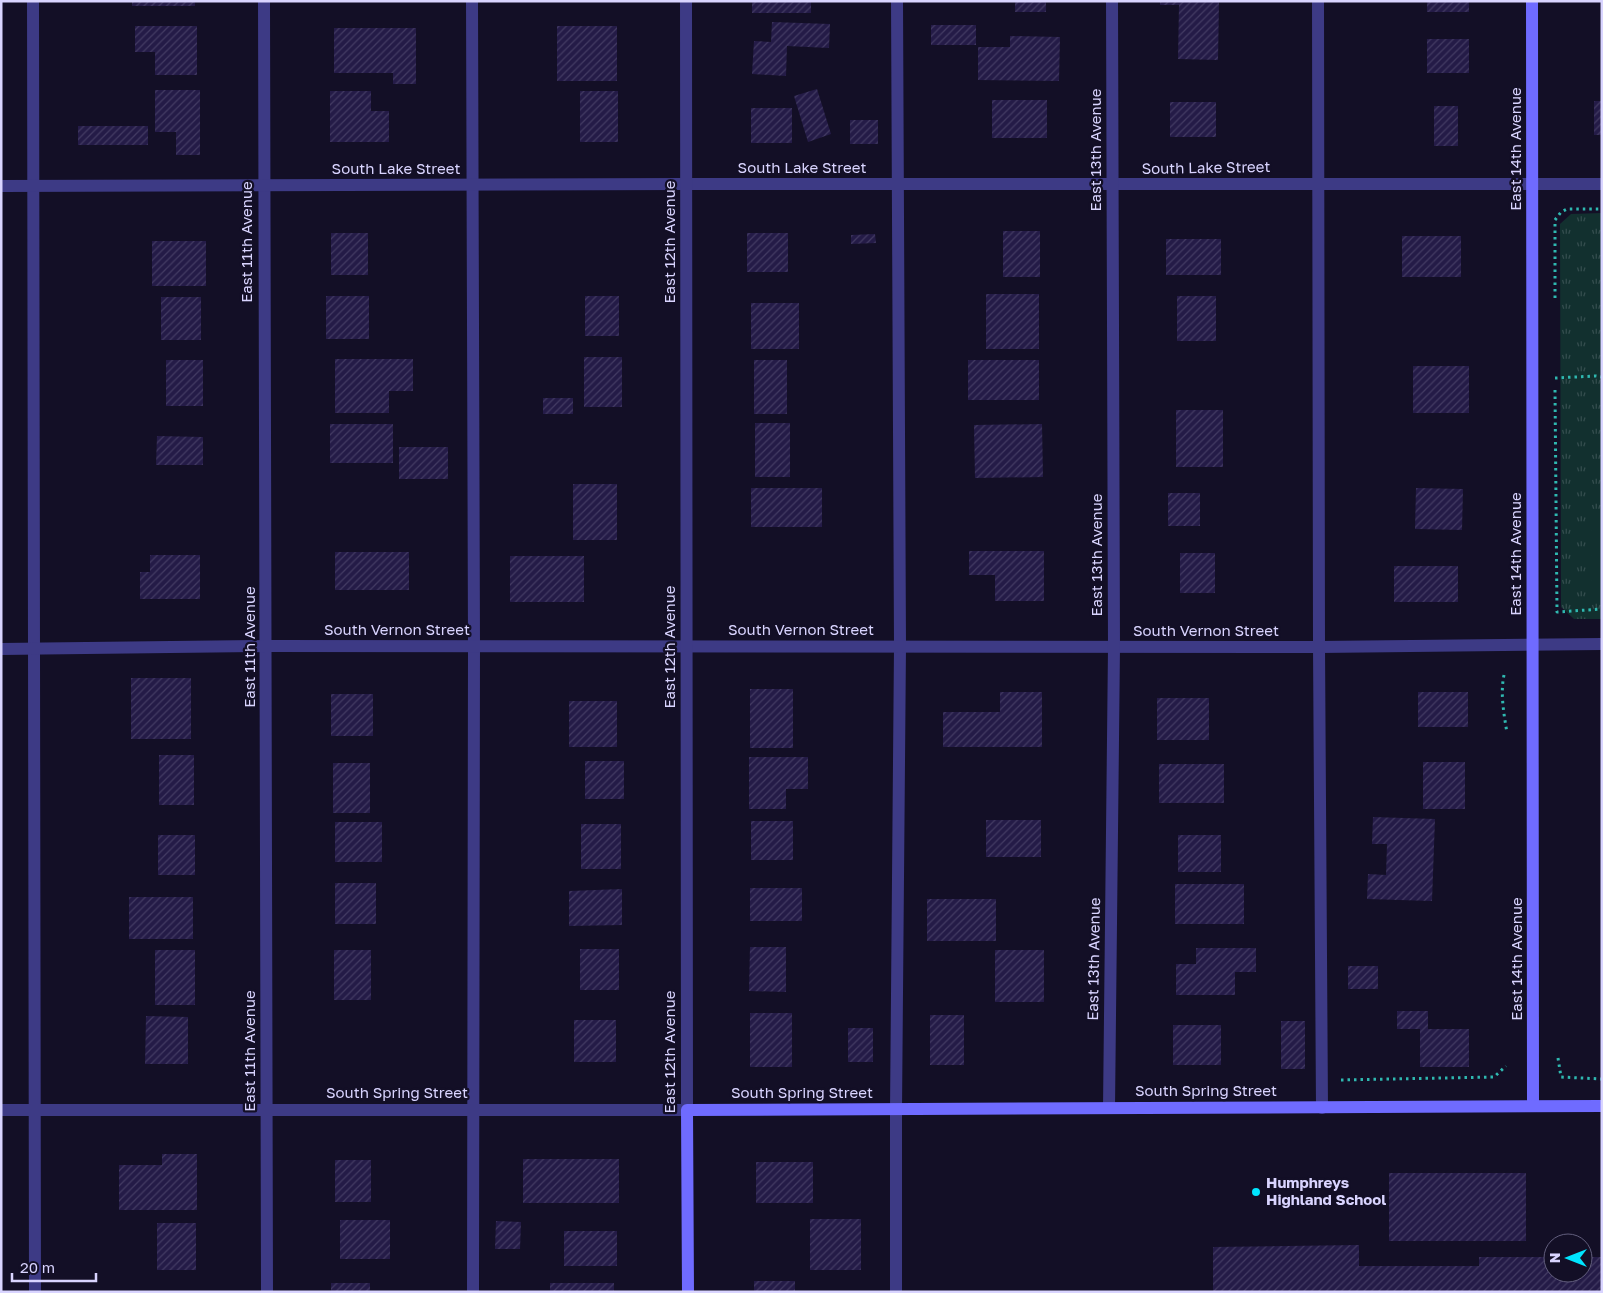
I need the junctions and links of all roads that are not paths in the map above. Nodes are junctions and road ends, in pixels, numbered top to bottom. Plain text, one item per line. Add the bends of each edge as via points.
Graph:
1 (33, 1) edge
2 (264, 1) edge
3 (472, 1) edge
4 (686, 1) edge
5 (898, 1) edge
6 (1112, 1) edge
7 (1318, 1) edge
8 (1532, 1) edge
9 (1319, 183) junction
10 (686, 184) junction
11 (1602, 184) edge
12 (472, 185) junction
13 (899, 185) junction
14 (1112, 185) junction
15 (1532, 185) junction
16 (1, 186) edge
17 (35, 186) junction
18 (263, 186) junction
19 (1532, 644) junction
20 (1602, 644) edge
21 (266, 646) junction
22 (474, 646) junction
23 (687, 646) junction
24 (900, 646) junction
25 (1114, 647) junction
26 (1319, 647) junction
27 (1, 649) edge
28 (33, 649) junction
29 (1533, 1106) junction
30 (1602, 1106) edge
31 (1109, 1108) junction
32 (1322, 1108) junction
33 (1, 1110) edge
34 (33, 1110) junction
35 (266, 1110) junction
36 (474, 1110) junction
37 (687, 1110) junction
38 (896, 1110) junction
39 (34, 1292) edge
40 (266, 1292) edge
41 (473, 1292) edge
42 (688, 1292) edge
43 (896, 1292) edge

1 - 17 street
2 - 18 street, East 11th Avenue
3 - 12 street
4 - 10 street, East 12th Avenue
5 - 13 street
6 - 14 street, East 13th Avenue
7 - 9 street
8 - 15 street, East 14th Avenue
9 - 14 street, South Lake Street
9 - 15 street, South Lake Street
9 - 26 street
10 - 12 street, South Lake Street
10 - 13 street, South Lake Street
10 - 23 street, East 12th Avenue
11 - 15 street, South Lake Street
12 - 18 street, South Lake Street
12 - 22 street
13 - 14 street, South Lake Street
13 - 24 street
14 - 25 street, East 13th Avenue
15 - 19 street, East 14th Avenue
16 - 17 street, South Lake Street
17 - 18 street, South Lake Street
17 - 28 street
18 - 21 street, East 11th Avenue
19 - 20 street, South Vernon Street
19 - 26 street, South Vernon Street
19 - 29 street, East 14th Avenue
21 - 22 street, South Vernon Street
21 - 28 street, South Vernon Street
21 - 35 street, East 11th Avenue
22 - 23 street, South Vernon Street
22 - 36 street
23 - 24 street, South Vernon Street
23 - 37 street, East 12th Avenue
24 - 25 street, South Vernon Street
24 - 38 street
25 - 26 street, South Vernon Street
25 - 31 street, East 13th Avenue
26 - 32 street
27 - 28 street, South Vernon Street
28 - 34 street
29 - 30 street, South Spring Street
29 - 32 street, South Spring Street
31 - 32 street, South Spring Street
31 - 38 street, South Spring Street
33 - 34 street, South Spring Street
34 - 35 street, South Spring Street
34 - 39 street
35 - 36 street, South Spring Street
35 - 40 street, East 11th Avenue
36 - 37 street, South Spring Street
36 - 41 street
37 - 38 street, South Spring Street
37 - 42 street, East 12th Avenue
38 - 43 street

